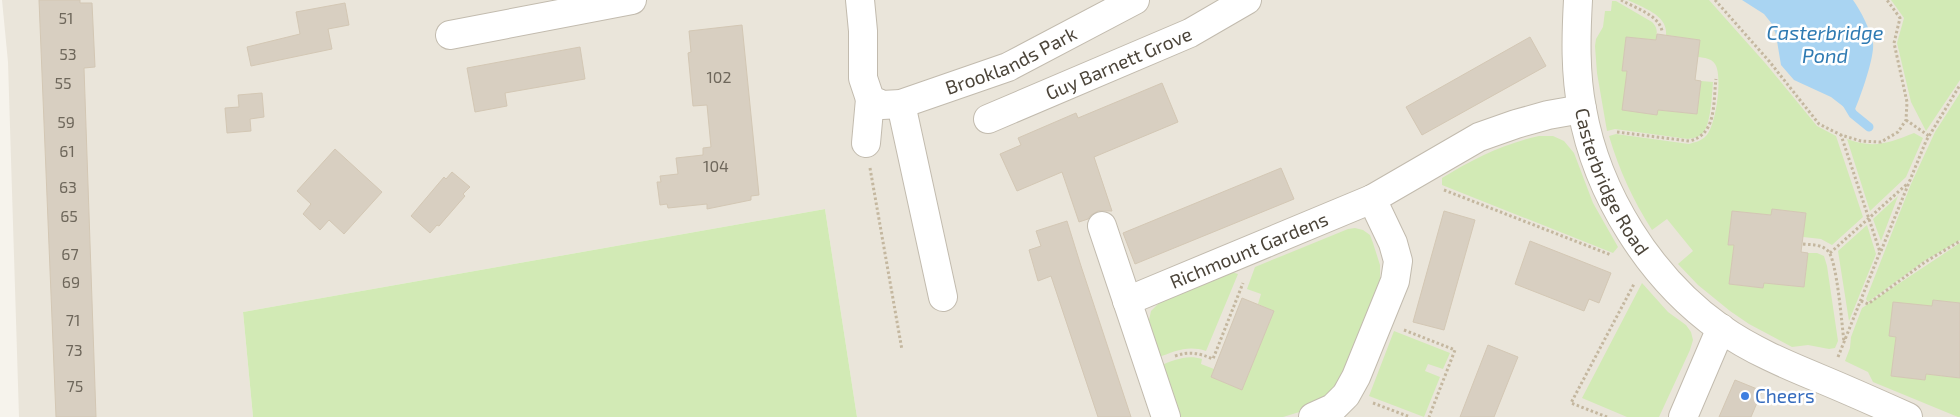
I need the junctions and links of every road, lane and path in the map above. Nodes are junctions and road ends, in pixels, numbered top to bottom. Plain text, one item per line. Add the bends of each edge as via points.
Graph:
1 (632, 0) edge
2 (860, 0) edge
3 (1136, 0) edge
4 (1247, 0) edge
5 (1578, 0) edge
6 (1621, 0) edge
7 (1715, 0) edge
8 (1887, 0) edge
9 (1662, 31) dead end
10 (450, 35) dead end
11 (1716, 79) dead end
12 (1960, 86) edge
13 (884, 103) junction
14 (1582, 109) junction
15 (988, 119) dead end
16 (1906, 120) junction
17 (1610, 133) dead end
18 (1841, 135) junction
19 (1929, 136) junction
20 (866, 143) joint
21 (1426, 168) junction
22 (1907, 184) junction
23 (1372, 199) junction
24 (1868, 218) junction
25 (1102, 226) dead end
26 (1960, 241) edge
27 (1803, 244) dead end
28 (1644, 250) junction
29 (1880, 252) junction
30 (1830, 253) junction
31 (1241, 254) junction
32 (943, 297) dead end
33 (1127, 301) junction
34 (1860, 302) junction
35 (1721, 328) junction
36 (1402, 329) dead end
37 (1844, 343) junction
38 (902, 350) dead end
39 (1149, 365) junction
40 (1827, 382) junction
41 (1364, 399) dead end
42 (1166, 417) edge
43 (1313, 417) edge
44 (1410, 417) edge
45 (1429, 417) edge
46 (1607, 417) edge
47 (1683, 417) edge
48 (1908, 417) edge

1 - 10 street
2 - 13 street via 862,78
3 - 13 street, Brooklands Park via 1008,67
4 - 15 street, Guy Barnett Grove via 1190,33
5 - 14 street, Casterbridge Road via 1576,35
6 - 9 path via 1655,19 1661,24
7 - 18 path via 1819,124
8 - 16 path via 1900,18 1894,43 1908,102
11 - 17 path via 1710,126 1698,139 1689,141
12 - 19 path
13 - 20 street
13 - 32 street
14 - 21 street, Richmount Gardens via 1548,115 1479,136
14 - 28 street, Casterbridge Road via 1604,180
16 - 18 path via 1898,132 1881,142 1862,142
16 - 19 path
18 - 24 path
19 - 22 path
20 - 38 path
21 - 23 street, Richmount Gardens
21 - 28 path via 1438,188 1619,258
22 - 24 path
22 - 29 path
23 - 31 street, Richmount Gardens
23 - 43 street via 1393,243 1398,261 1395,281 1346,395 1333,408
24 - 29 path
24 - 30 path
25 - 33 street
26 - 34 path via 1868,304
27 - 30 path via 1821,246
28 - 35 street, Casterbridge Road via 1673,286
28 - 46 path via 1571,403
29 - 34 path
30 - 37 path
31 - 33 street, Richmount Gardens
31 - 39 path via 1248,273 1213,359 1195,352 1184,352
33 - 39 street
34 - 37 path
35 - 40 street, Casterbridge Road via 1758,350
35 - 47 street
36 - 45 path via 1455,350
37 - 40 path
39 - 42 street
40 - 48 street, Casterbridge Road
41 - 44 path

